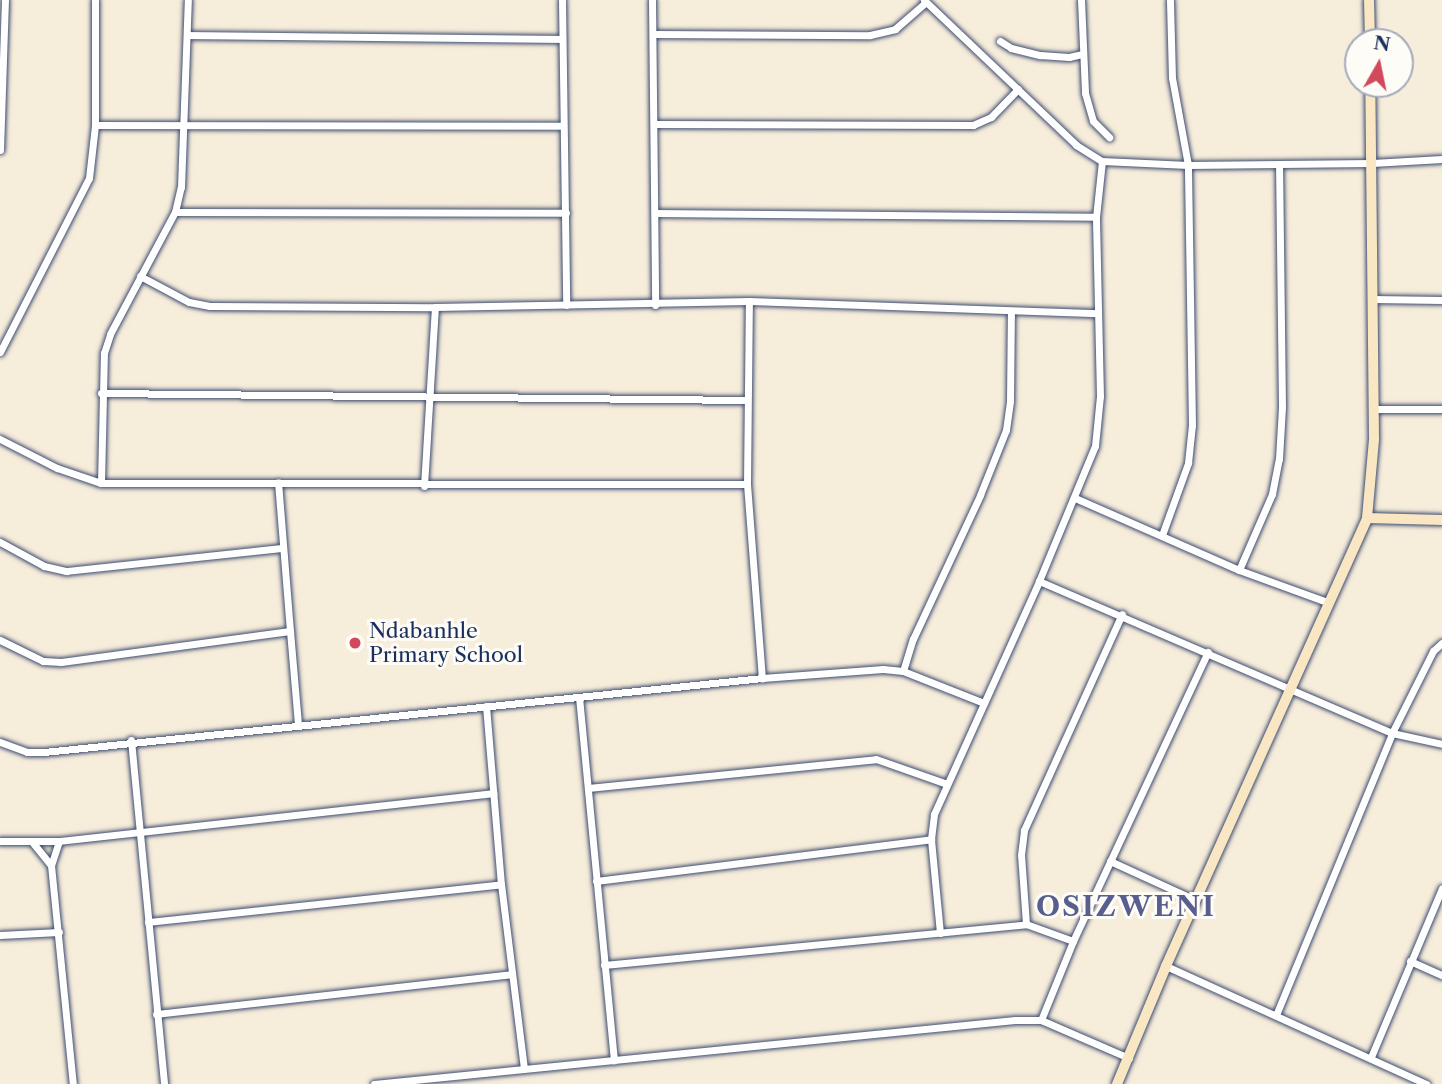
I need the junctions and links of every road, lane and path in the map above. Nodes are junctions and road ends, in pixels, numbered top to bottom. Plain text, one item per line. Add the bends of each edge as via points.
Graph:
1 (5, 0) edge
2 (95, 0) edge
3 (188, 0) edge
4 (562, 0) edge
5 (652, 0) edge
6 (1081, 0) edge
7 (1170, 0) edge
8 (1369, 0) edge
9 (925, 1) edge
10 (1370, 28) edge
11 (653, 34) junction
12 (187, 35) junction
13 (562, 39) junction
14 (1000, 41) dead end
15 (1082, 54) junction
16 (1018, 89) junction
17 (1370, 98) edge
18 (186, 123) junction
19 (654, 124) junction
20 (95, 125) junction
21 (563, 126) junction
22 (1109, 137) dead end
23 (0, 150) edge
24 (1442, 159) edge
25 (1102, 161) junction
26 (1372, 163) junction
27 (1279, 164) junction
28 (1188, 165) junction
29 (175, 212) junction
30 (566, 213) junction
31 (655, 213) junction
32 (1096, 217) junction
33 (140, 276) junction
34 (1373, 299) junction
35 (1442, 300) edge
36 (749, 301) junction
37 (655, 304) junction
38 (566, 305) junction
39 (435, 307) junction
40 (1011, 311) junction
41 (1098, 313) junction
42 (2, 342) edge
43 (0, 352) edge
44 (101, 393) junction
45 (428, 397) junction
46 (746, 400) junction
47 (1373, 409) junction
48 (1442, 409) edge
49 (0, 439) edge
50 (278, 482) junction
51 (101, 483) junction
52 (747, 484) junction
53 (424, 486) junction
54 (1075, 498) junction
55 (1367, 518) junction
56 (1442, 520) edge
57 (1162, 535) junction
58 (0, 542) edge
59 (283, 548) junction
60 (1239, 570) junction
61 (1039, 581) junction
62 (1327, 602) junction
63 (1122, 614) junction
64 (290, 631) junction
65 (0, 640) edge
66 (1442, 643) edge
67 (1208, 652) junction
68 (902, 671) junction
69 (762, 678) junction
70 (1289, 687) junction
71 (579, 697) junction
72 (984, 703) junction
73 (486, 706) junction
74 (298, 725) junction
75 (1392, 733) junction
76 (131, 740) junction
77 (0, 742) edge
78 (1442, 744) edge
79 (947, 784) junction
80 (588, 788) junction
81 (493, 793) junction
82 (139, 832) junction
83 (931, 839) junction
84 (0, 841) edge
85 (59, 841) junction
86 (33, 843) junction
87 (1110, 861) junction
88 (51, 865) junction
89 (596, 881) junction
90 (501, 884) junction
91 (1442, 888) edge
92 (1195, 900) junction
93 (148, 922) junction
94 (1026, 924) junction
95 (59, 932) junction
96 (940, 933) junction
97 (0, 935) edge
98 (1073, 941) junction
99 (1410, 961) junction
100 (604, 965) junction
101 (1166, 966) junction
102 (512, 974) junction
103 (1442, 975) edge
104 (156, 1014) junction
105 (1276, 1015) junction
106 (1041, 1020) junction
107 (1371, 1057) junction
108 (1129, 1058) junction
109 (614, 1060) junction
110 (524, 1069) junction
111 (74, 1084) edge
112 (164, 1084) edge
113 (374, 1084) edge
114 (1117, 1084) edge
115 (1426, 1084) edge

1 - 23 street
2 - 20 street
3 - 12 street
4 - 13 street
5 - 11 street
6 - 15 street
7 - 28 street via 1172,78
8 - 10 street
9 - 11 street via 895,29 870,35
9 - 16 street
11 - 19 street
12 - 13 street
12 - 18 street
13 - 21 street
14 - 15 street via 1040,55
15 - 22 street via 1088,107 1093,121
16 - 19 street via 991,117 973,125
16 - 25 street via 1076,145
17 - 26 street
18 - 20 street
18 - 21 street
18 - 29 street
19 - 31 street
20 - 42 street via 89,177 80,198
21 - 30 street
24 - 26 street
25 - 28 street
25 - 32 street
26 - 27 street
26 - 34 street
27 - 28 street
27 - 60 street via 1279,459 1272,494
28 - 57 street via 1191,443
29 - 30 street
29 - 33 street
30 - 38 street
31 - 32 street
31 - 37 street
32 - 41 street
33 - 39 street via 200,306
33 - 44 street via 110,334
34 - 35 street
34 - 47 street
36 - 37 street
36 - 40 street
36 - 46 street
37 - 38 street
38 - 39 street
39 - 45 street
40 - 41 street
40 - 68 street via 1006,430
41 - 54 street via 1099,417 1095,446
42 - 43 street
44 - 45 street
44 - 51 street
45 - 46 street
45 - 53 street
46 - 52 street
47 - 48 street
47 - 55 street
49 - 51 street via 57,468
50 - 51 street
50 - 53 street
50 - 59 street
52 - 53 street
52 - 69 street
54 - 57 street
54 - 61 street
55 - 56 street
55 - 62 street
57 - 60 street
58 - 59 street via 44,566 66,571
59 - 64 street
60 - 62 street
61 - 63 street
61 - 72 street
62 - 70 street
63 - 67 street
63 - 94 street via 1024,830 1021,855
64 - 65 street via 61,662 43,661
64 - 74 street
66 - 75 street via 1433,651
67 - 70 street
67 - 87 street
68 - 69 street
68 - 72 street
69 - 71 street
70 - 75 street
70 - 92 street
71 - 73 street
71 - 80 street
72 - 79 street
73 - 74 street
73 - 81 street
74 - 76 street
75 - 78 street
75 - 105 street
76 - 77 street via 27,752
76 - 82 street
79 - 80 street via 876,758
79 - 83 street via 934,814
80 - 89 street
81 - 82 street
81 - 90 street
82 - 85 street
82 - 93 street
83 - 89 street
83 - 96 street
84 - 86 street
85 - 86 street
85 - 88 street
86 - 88 street
87 - 92 street
87 - 98 street
88 - 95 street
89 - 100 street
90 - 93 street
90 - 102 street
91 - 99 street
92 - 101 street
93 - 104 street
94 - 96 street
94 - 98 street
95 - 97 street
95 - 111 street
96 - 100 street
98 - 106 street
99 - 103 street
99 - 107 street
100 - 109 street
101 - 105 street
101 - 108 street
102 - 104 street
102 - 110 street
104 - 112 street
105 - 107 street
106 - 108 street
106 - 109 street
107 - 115 street
108 - 114 street
109 - 110 street
110 - 113 street

